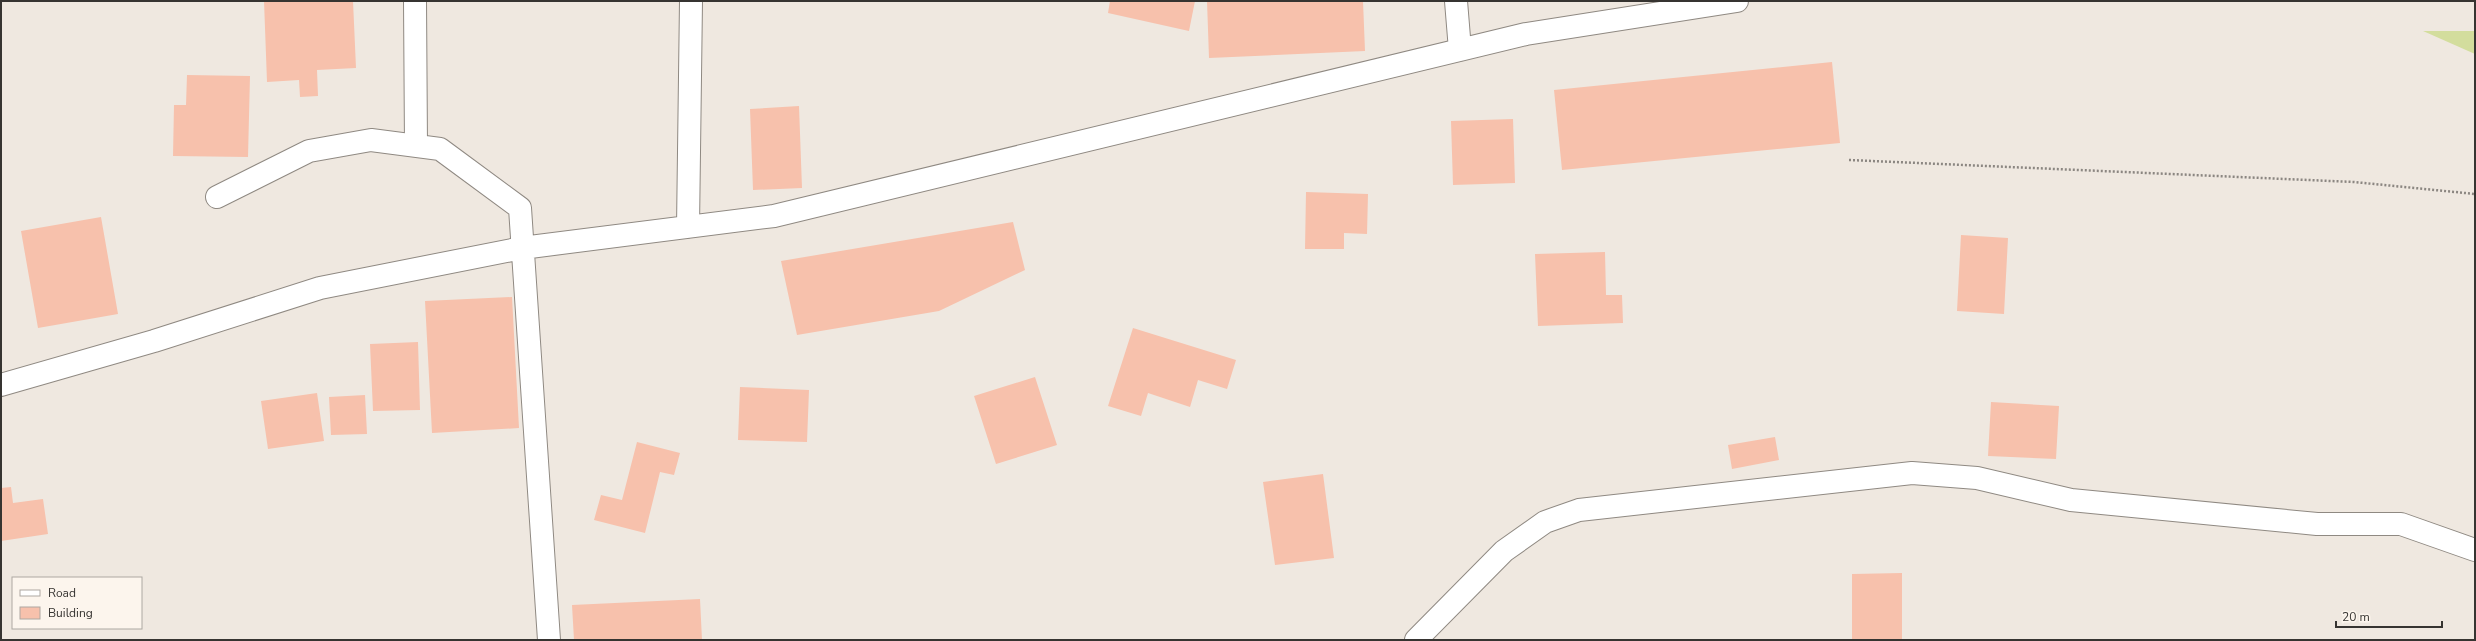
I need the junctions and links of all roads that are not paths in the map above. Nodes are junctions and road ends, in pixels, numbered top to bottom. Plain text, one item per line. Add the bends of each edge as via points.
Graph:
1 (415, 1) edge
2 (691, 1) edge
3 (1456, 1) edge
4 (1737, 1) edge
5 (1460, 50) junction
6 (416, 146) junction
7 (217, 196) dead end
8 (688, 227) junction
9 (522, 248) junction
10 (1, 385) edge
11 (2475, 550) edge
12 (549, 640) edge
13 (1416, 640) edge

1 - 6 street
2 - 8 street
3 - 5 street
4 - 5 street via 1526,34
5 - 8 street via 774,216
6 - 7 street via 371,140 309,151
6 - 9 street via 440,148 520,208
8 - 9 street
9 - 10 street via 320,288 154,341
9 - 12 street
11 - 13 street via 2401,524 2317,524 2071,500 1977,478 1912,474 1579,510 1545,522 1504,551

